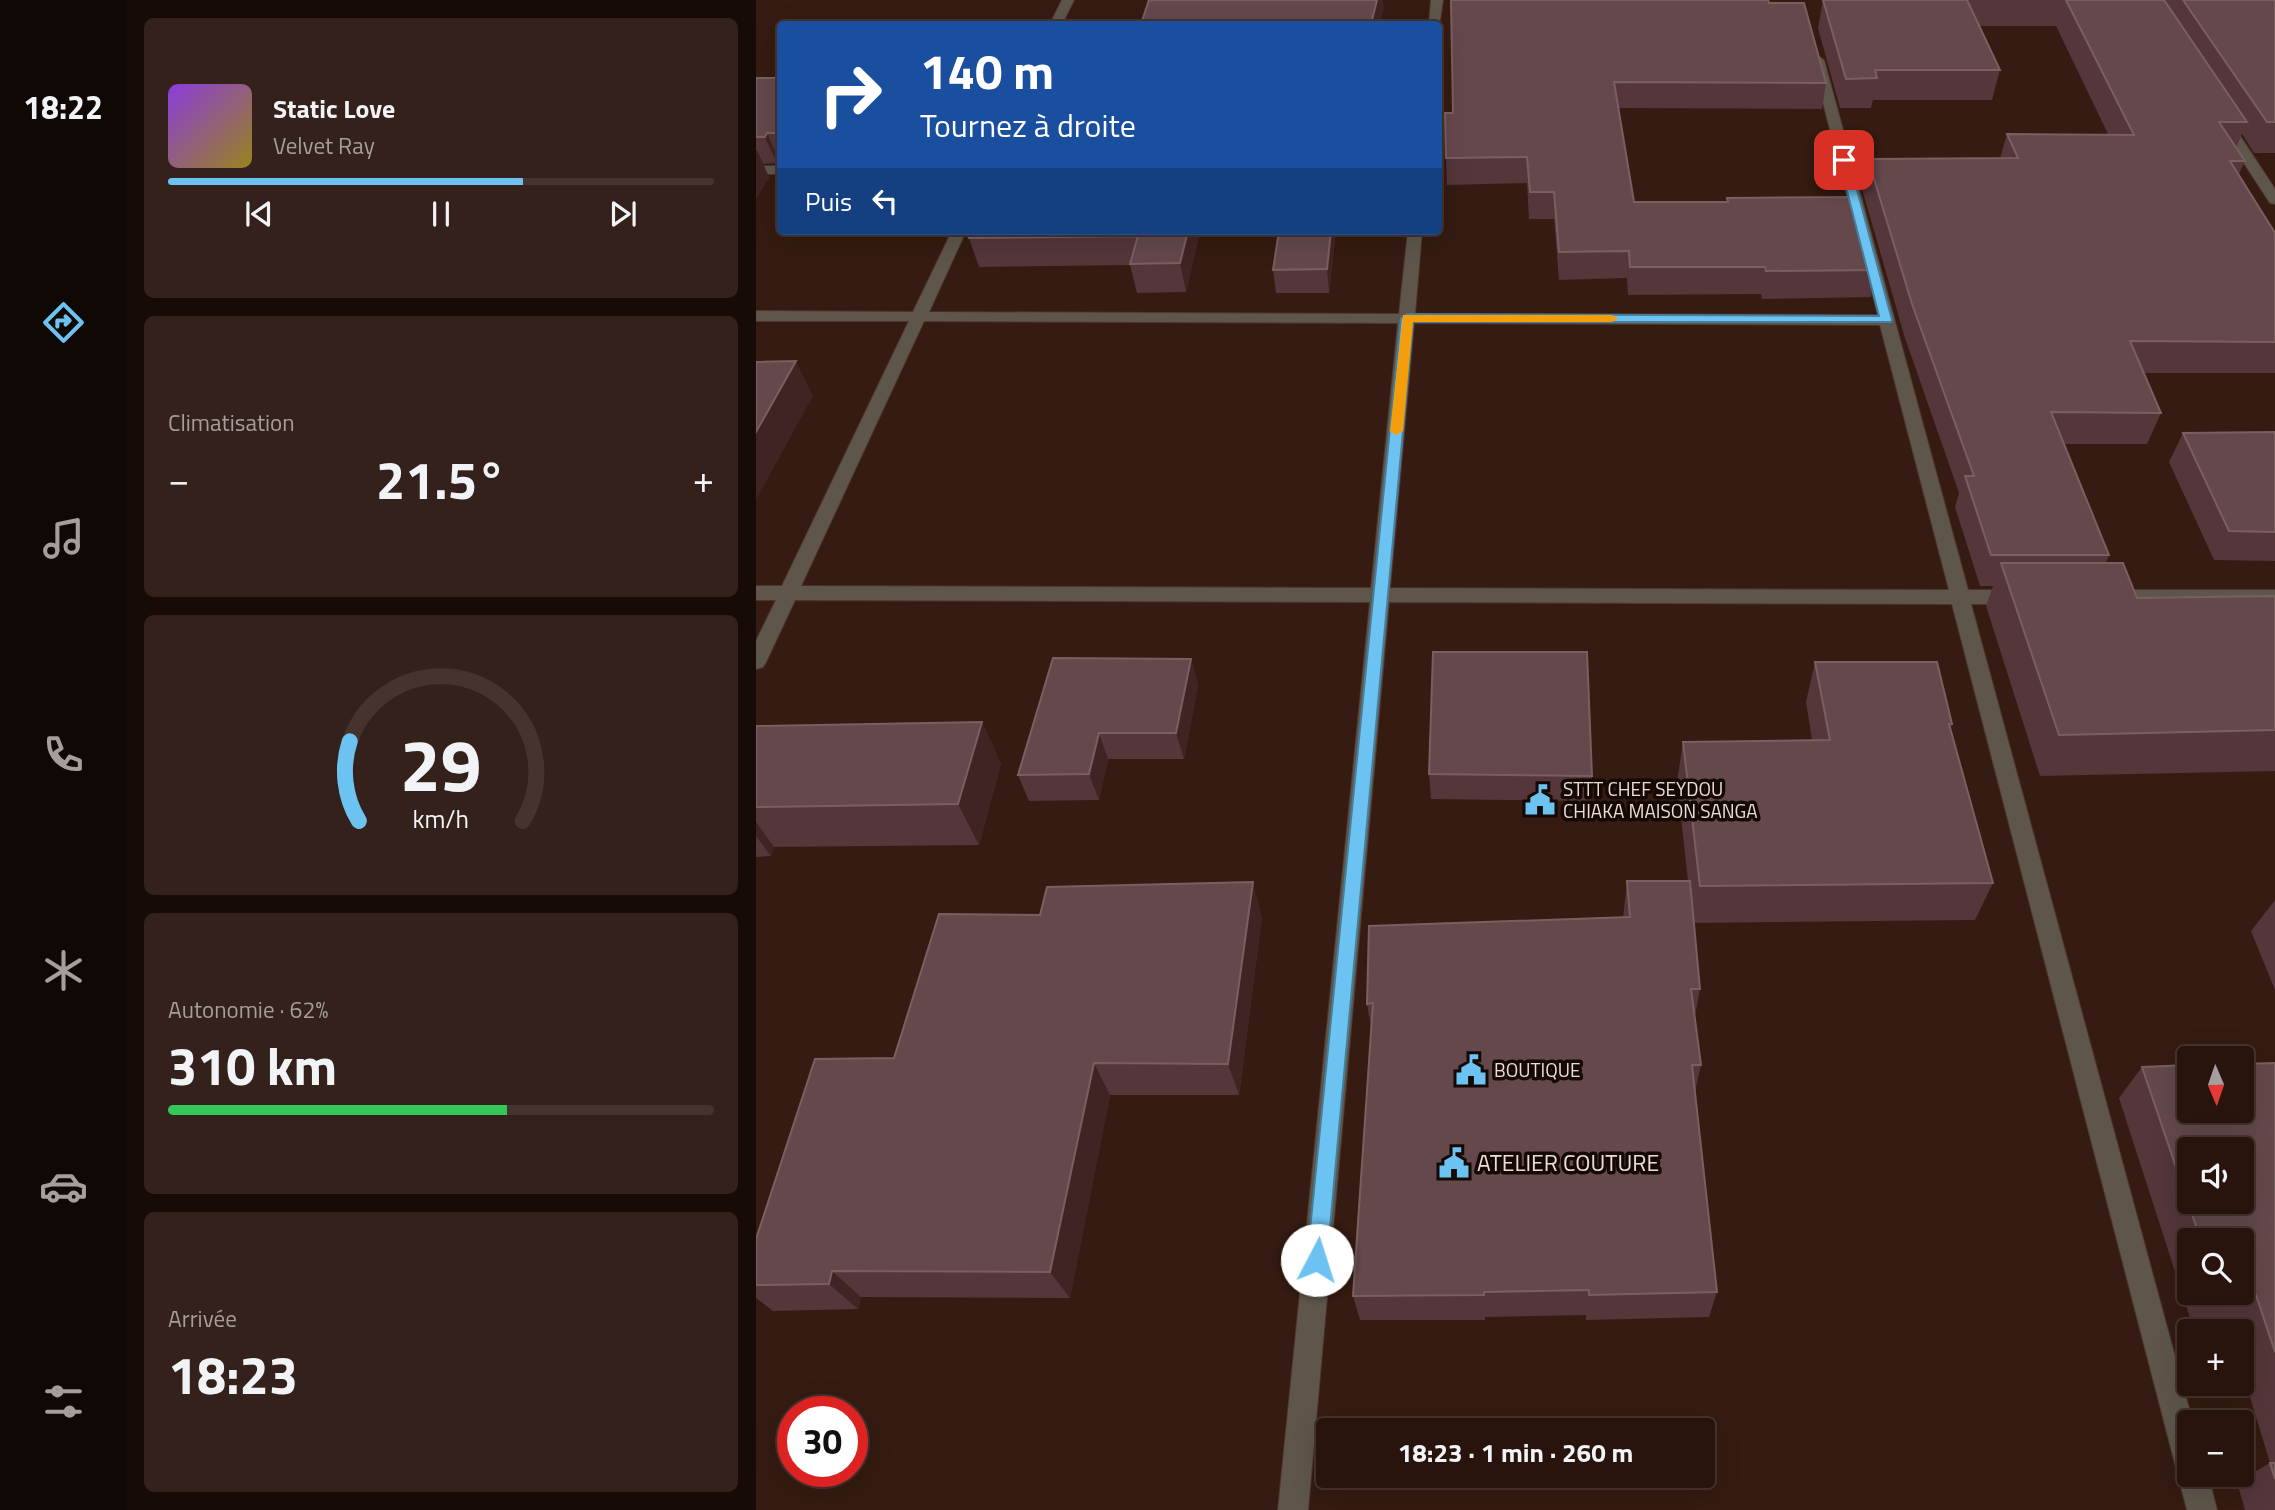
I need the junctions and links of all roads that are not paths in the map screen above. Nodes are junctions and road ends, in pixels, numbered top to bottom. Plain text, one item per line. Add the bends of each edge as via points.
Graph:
1 (1068, 0) edge
2 (1437, 0) edge
3 (1058, 21) edge
4 (1435, 21) edge
5 (1812, 40) edge
6 (2217, 111) edge
7 (756, 170) edge
8 (777, 170) edge
9 (2275, 200) edge
10 (957, 235) edge
11 (1416, 235) edge
12 (756, 316) edge
13 (919, 317) junction
14 (1407, 318) junction
15 (1886, 320) junction
16 (756, 593) edge
17 (788, 593) junction
18 (1381, 595) junction
19 (1960, 597) junction
20 (2042, 597) edge
21 (2083, 597) edge
22 (2275, 597) edge
23 (756, 662) edge
24 (2177, 1417) edge
25 (2196, 1487) edge
26 (1293, 1510) edge
27 (2202, 1510) edge

1 - 3 street
2 - 4 street
5 - 15 street
6 - 9 street
7 - 8 street
10 - 13 street
11 - 14 street
12 - 13 street
13 - 14 street
13 - 17 street
14 - 15 street
14 - 18 street
15 - 19 street
16 - 17 street
17 - 18 street
17 - 23 street
18 - 19 street
18 - 26 street
19 - 20 street
19 - 24 street
21 - 22 street
25 - 27 street

